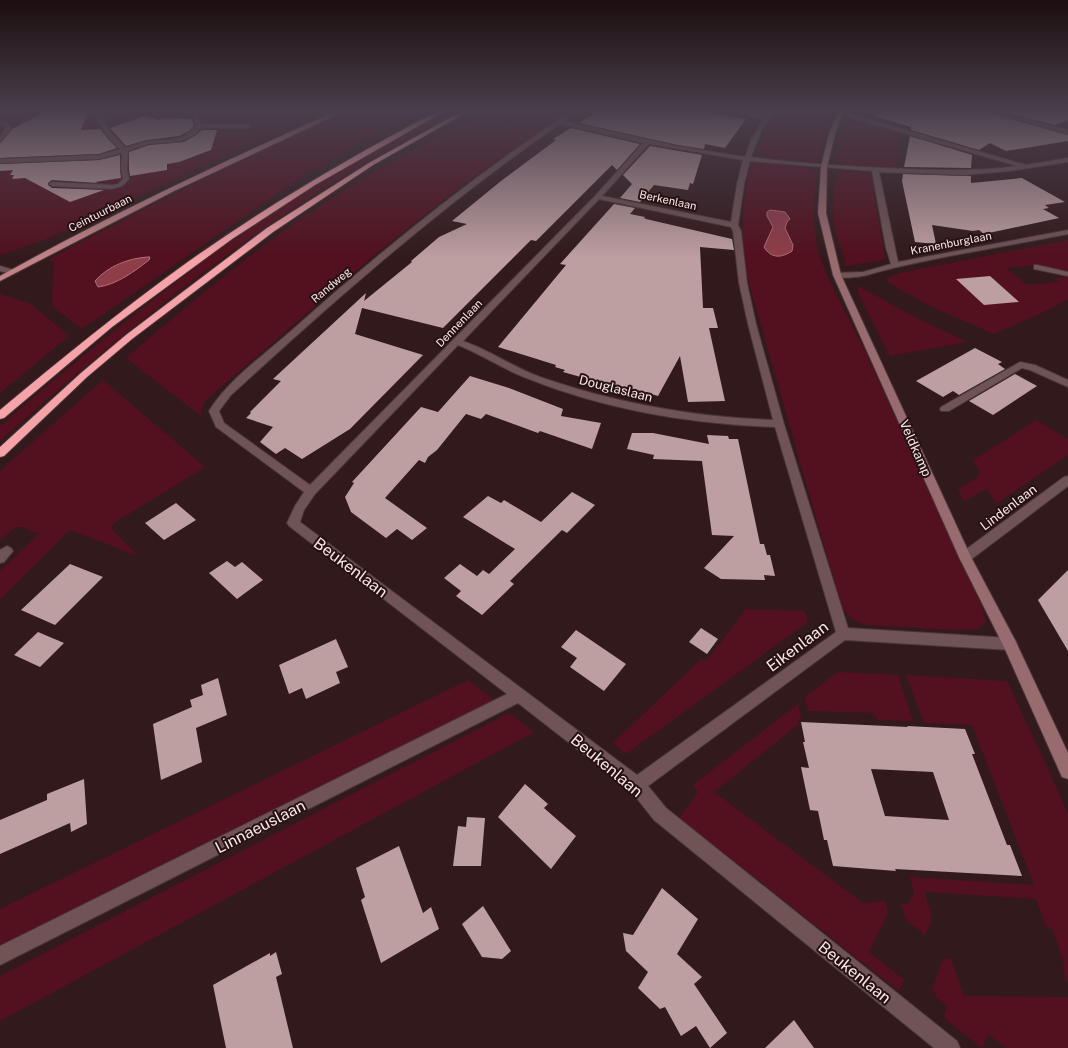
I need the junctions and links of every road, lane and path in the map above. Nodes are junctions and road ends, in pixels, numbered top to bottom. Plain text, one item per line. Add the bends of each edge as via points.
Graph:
1 (27, 160) edge
2 (125, 160) edge
3 (235, 160) edge
4 (350, 160) edge
5 (378, 160) edge
6 (505, 160) edge
7 (631, 160) edge
8 (746, 160) edge
9 (763, 160) edge
10 (826, 160) edge
11 (1002, 160) edge
12 (1068, 160) edge
13 (0, 161) edge
14 (824, 167) junction
15 (1026, 167) junction
16 (875, 170) junction
17 (52, 184) dead end
18 (597, 197) junction
19 (734, 225) junction
20 (1068, 232) edge
21 (895, 265) junction
22 (1037, 267) dead end
23 (0, 268) edge
24 (11, 272) junction
25 (837, 274) junction
26 (1068, 274) edge
27 (0, 279) edge
28 (457, 342) junction
29 (1068, 384) edge
30 (945, 409) dead end
31 (0, 416) edge
32 (779, 424) junction
33 (0, 453) edge
34 (1068, 480) edge
35 (311, 491) junction
36 (293, 523) joint
37 (965, 556) junction
38 (843, 634) junction
39 (1010, 644) junction
40 (520, 695) junction
41 (1068, 771) edge
42 (637, 785) junction
43 (0, 956) edge
44 (950, 1048) edge

1 - 13 lane
2 - 17 lane via 126,179 120,185 112,187
3 - 24 main road, Ceintuurbaan via 74,238
4 - 31 highway via 279,204 202,257 110,325
5 - 33 highway via 270,230 129,337
6 - 35 street, Randweg via 328,302 227,393 214,411 220,424
7 - 18 street, Dennenlaan
8 - 19 street
9 - 14 street
10 - 14 street, Veldkamp
11 - 15 street
12 - 15 street
14 - 16 street
14 - 25 street, Veldkamp via 822,213
15 - 16 street via 975,172
16 - 21 street
18 - 19 street, Berkenlaan
18 - 28 street, Dennenlaan
19 - 32 street via 747,305
20 - 21 street, Kranenburglaan
21 - 25 street, Kranenburglaan via 863,274
22 - 26 street
23 - 24 street
24 - 27 main road, Ceintuurbaan
25 - 37 street, Veldkamp
28 - 32 street, Douglaslaan via 535,378 621,404 688,417
28 - 35 street, Dennenlaan
29 - 30 street via 1032,367 1020,365
32 - 38 street
34 - 37 street, Lindenlaan
35 - 36 street, Dennenlaan
36 - 40 street, Beukenlaan
37 - 39 street, Veldkamp
38 - 39 street, Eikenlaan
38 - 42 street, Eikenlaan
39 - 41 street, Veldkamp
40 - 42 street, Beukenlaan
40 - 43 street, Linnaeuslaan
42 - 44 street, Beukenlaan via 660,814

